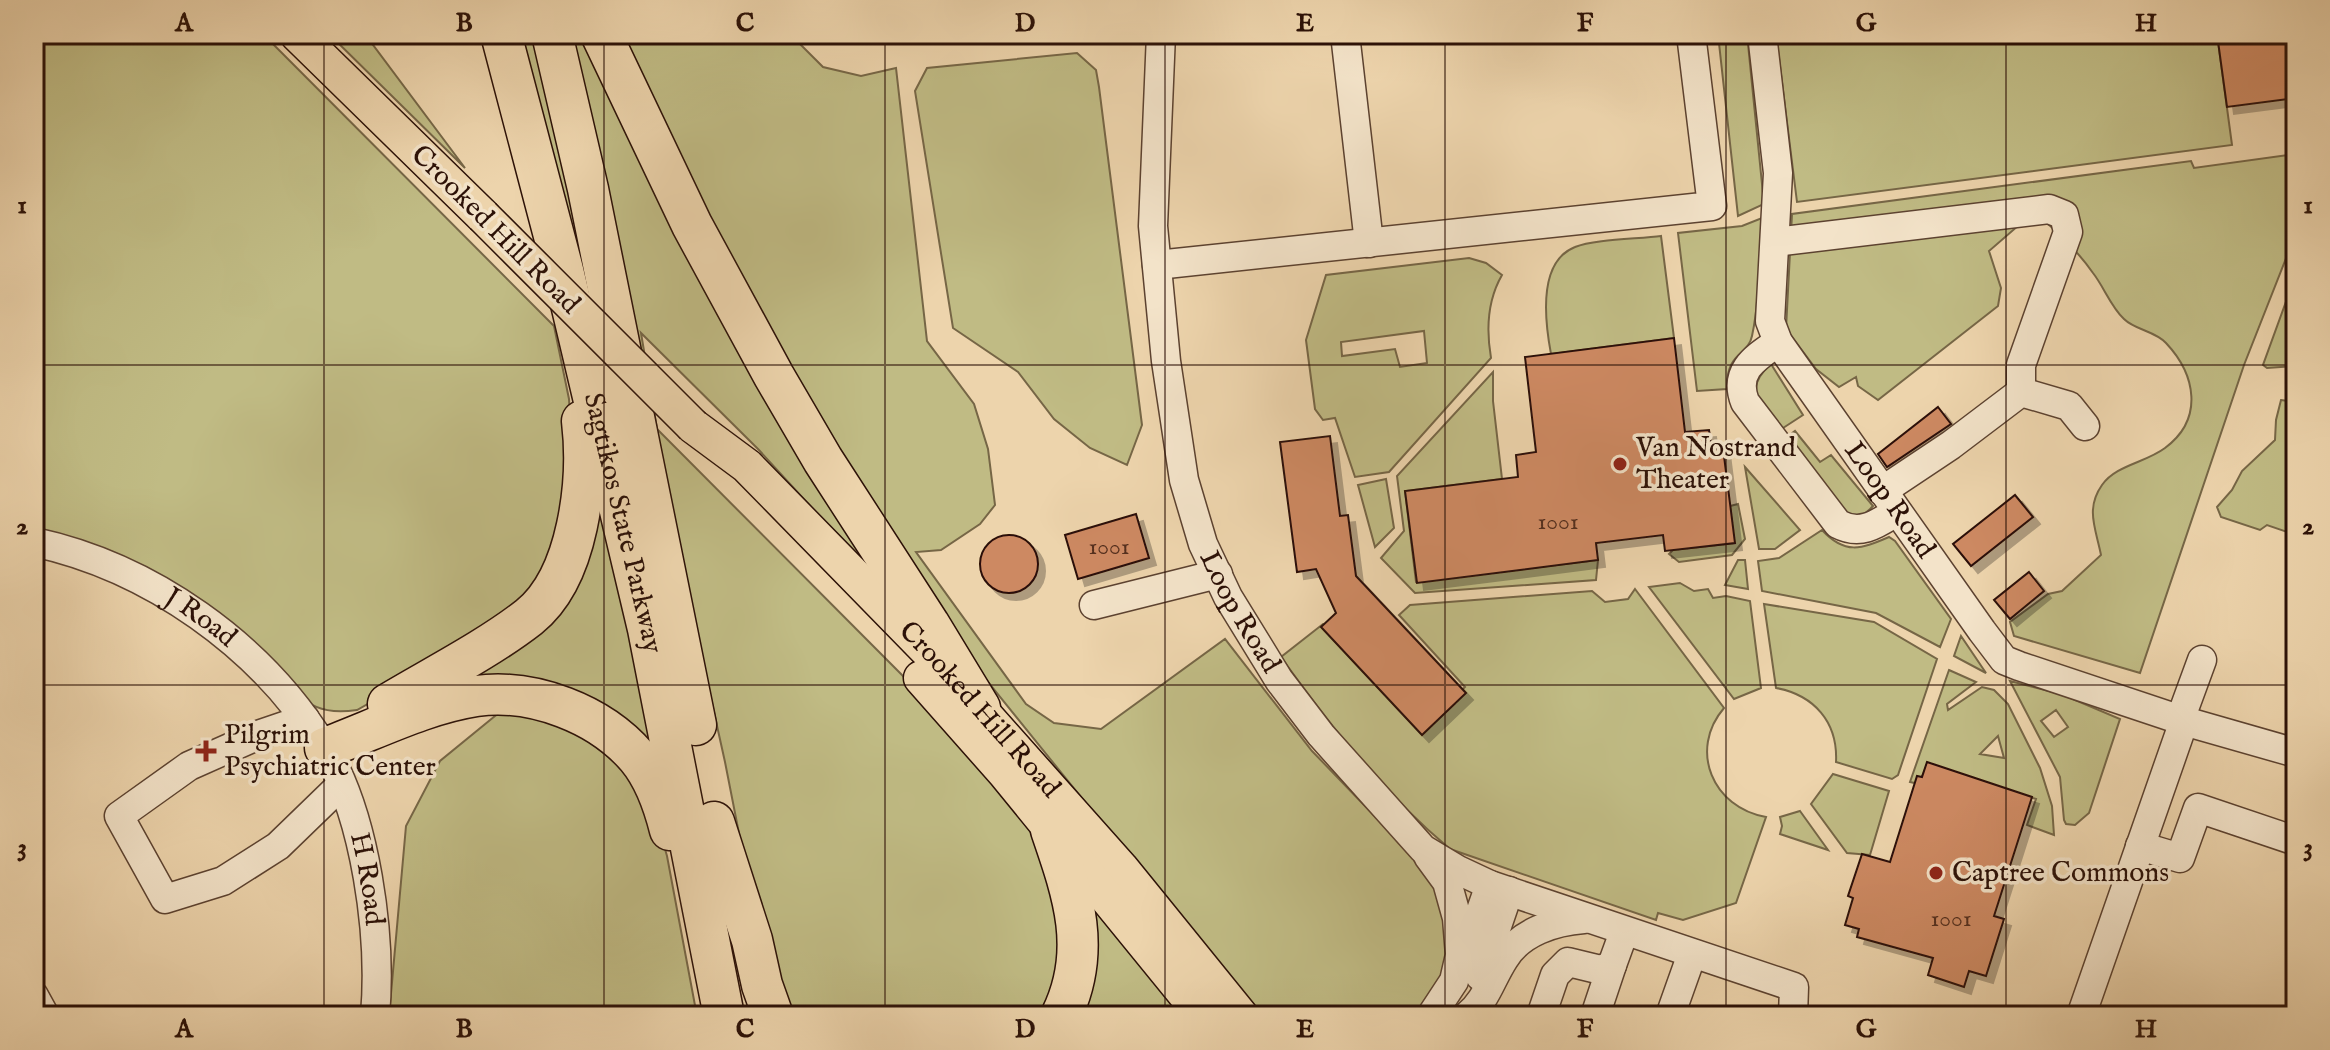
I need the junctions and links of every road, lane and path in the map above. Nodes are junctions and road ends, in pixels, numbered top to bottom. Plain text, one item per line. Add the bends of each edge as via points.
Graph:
1 (297, 34) edge
2 (501, 34) edge
3 (552, 34) edge
4 (601, 34) edge
5 (1161, 34) edge
6 (1345, 34) edge
7 (1691, 34) edge
8 (1762, 34) edge
9 (1775, 242) junction
10 (1369, 243) junction
11 (1157, 265) junction
12 (563, 270) junction
13 (1778, 342) junction
14 (2021, 392) junction
15 (693, 426) junction
16 (2085, 426) dead end
17 (1889, 501) junction
18 (34, 542) edge
19 (1218, 574) junction
20 (1094, 605) dead end
21 (2202, 660) dead end
22 (980, 708) junction
23 (2182, 721) junction
24 (315, 734) junction
25 (2296, 753) edge
26 (341, 785) junction
27 (714, 822) junction
28 (1051, 830) junction
29 (2296, 841) edge
30 (2140, 846) junction
31 (1423, 849) junction
32 (1499, 888) junction
33 (1584, 919) junction
34 (1624, 932) junction
35 (1692, 954) junction
36 (1612, 965) junction
37 (1454, 981) junction
38 (34, 996) edge
39 (45, 1016) edge
40 (375, 1016) edge
41 (721, 1016) edge
42 (751, 1016) edge
43 (773, 1016) edge
44 (1061, 1016) edge
45 (1203, 1016) edge
46 (1241, 1016) edge
47 (1431, 1016) edge
48 (1459, 1016) edge
49 (1467, 1016) edge
50 (1541, 1016) edge
51 (1595, 1016) edge
52 (1670, 1016) edge
53 (1793, 1016) edge
54 (2081, 1016) edge

1 - 15 main road, Crooked Hill Road, bridge
2 - 12 highway, Sagtikos State Parkway
3 - 27 highway, Sagtikos State Parkway via 601,251
4 - 22 highway via 692,225 774,376
5 - 11 street, Loop Road via 1153,226
6 - 10 street
7 - 10 street via 1712,206
8 - 9 street, Loop Road via 1778,173
9 - 13 street, Loop Road via 1770,321
9 - 14 street via 2049,209 2064,215 2068,232 2021,365
10 - 11 street
11 - 19 street, Loop Road via 1184,480
12 - 24 highway via 584,476 581,516 554,586 531,615 379,709
12 - 41 highway, Sagtikos State Parkway via 648,629
13 - 17 street, Loop Road
13 - 17 street via 1746,368 1741,381 1745,402 1838,524 1871,528
14 - 16 street via 2069,406
14 - 17 street
15 - 22 main road, Crooked Hill Road via 747,466
15 - 28 main road, Crooked Hill Road
17 - 23 street, Loop Road via 2004,660
18 - 24 street, J Road via 113,567 167,595 256,664 296,703
19 - 20 street
19 - 31 street, Loop Road via 1279,680
21 - 23 street
22 - 46 main road, Crooked Hill Road via 1121,868
23 - 25 street, Loop Road
23 - 30 street
24 - 26 street, H Road
24 - 26 street via 261,734 189,766 119,816 165,899 223,881 278,846
24 - 41 highway via 478,696 515,696 549,702 614,736 639,759 660,801
26 - 40 street, H Road via 370,896
27 - 42 highway, Sagtikos State Parkway
27 - 43 highway
28 - 44 highway via 1079,938 1075,980
28 - 45 main road, Crooked Hill Road
29 - 30 street via 2198,808 2180,858
30 - 54 street
31 - 32 street, Loop Road
31 - 37 street via 1447,882 1457,918 1460,955
32 - 33 street, Loop Road
32 - 37 street
32 - 48 street via 1478,979
33 - 34 street, Loop Road
33 - 49 street via 1556,922 1518,943 1505,956 1479,1007
34 - 35 street, Loop Road
34 - 36 street
35 - 52 street
35 - 53 street, Loop Road via 1794,987
36 - 50 street via 1601,970 1568,962 1555,975
36 - 51 street
37 - 47 street
38 - 39 street

